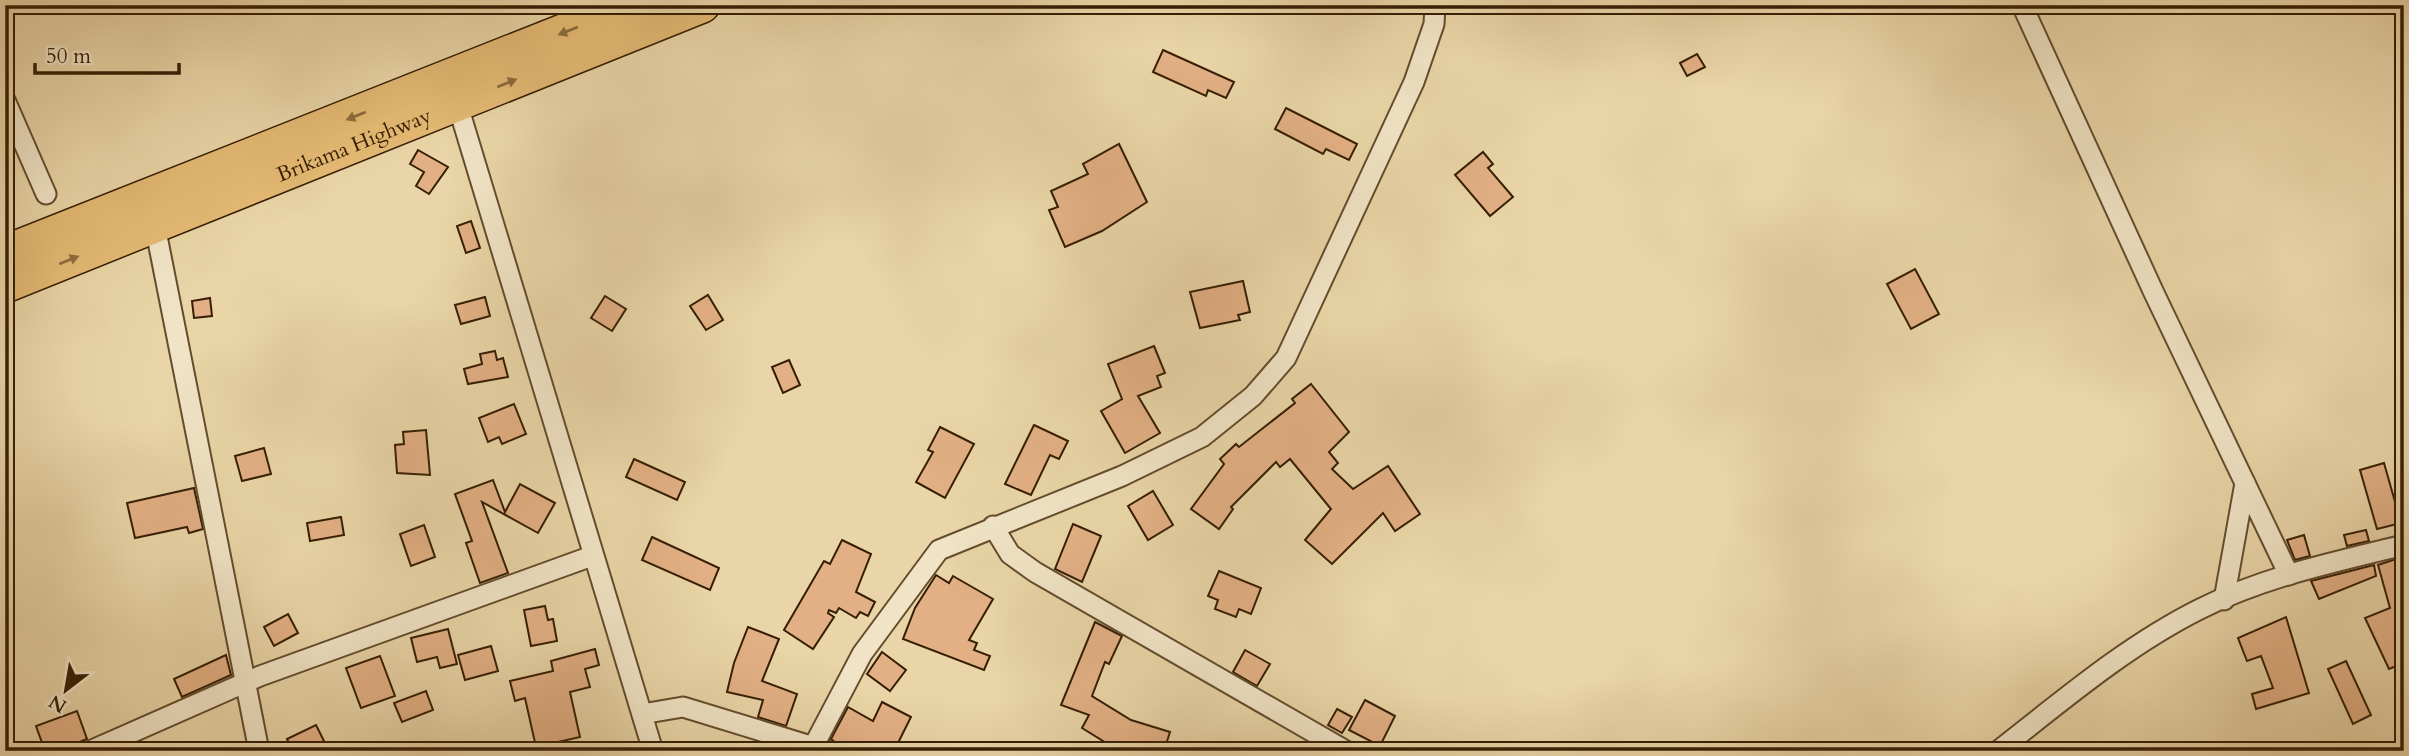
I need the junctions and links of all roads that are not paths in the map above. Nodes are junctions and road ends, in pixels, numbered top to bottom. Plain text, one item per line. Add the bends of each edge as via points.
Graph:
1 (631, 5) edge
2 (702, 5) edge
3 (1435, 5) edge
4 (2022, 5) edge
5 (452, 91) junction
6 (5, 100) edge
7 (46, 194) dead end
8 (152, 212) junction
9 (5, 253) edge
10 (5, 285) edge
11 (2245, 483) junction
12 (993, 526) junction
13 (2404, 545) edge
14 (592, 556) junction
15 (2289, 575) junction
16 (2224, 600) junction
17 (246, 682) junction
18 (642, 715) junction
19 (817, 749) edge
20 (90, 751) edge
21 (259, 751) edge
22 (653, 751) edge
23 (1346, 751) edge
24 (1998, 751) edge

1 -> 5 highway, Brikama Highway
5 -> 2 highway, Brikama Highway
3 - 12 street via 1434,24 1414,82 1286,358 1253,396 1202,437 1122,475
4 - 11 street
5 - 8 highway, Brikama Highway
5 - 14 street
6 - 7 street
8 - 9 highway, Brikama Highway
10 -> 8 highway, Brikama Highway
8 - 17 street
11 - 15 street
11 - 16 street
12 - 19 street via 939,550 862,654
12 - 23 street via 1010,554 1035,572
13 - 15 street
14 - 17 street
14 - 18 street
15 - 16 street
16 - 24 street via 2200,609 2117,660
17 - 20 street
17 - 21 street
18 - 19 street via 683,707
18 - 22 street

